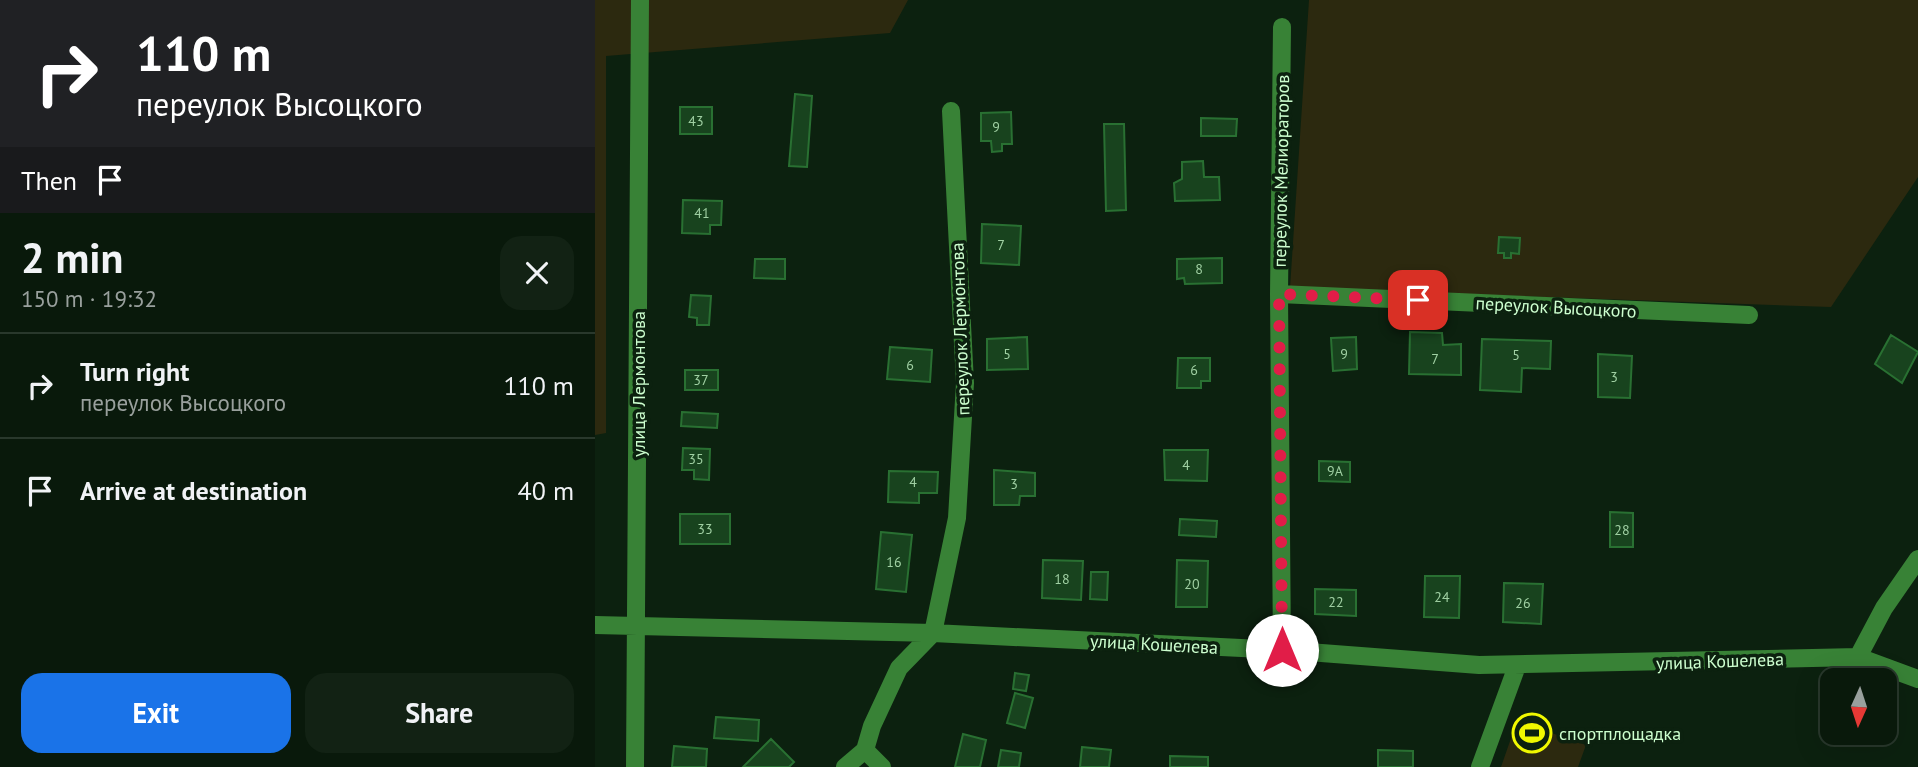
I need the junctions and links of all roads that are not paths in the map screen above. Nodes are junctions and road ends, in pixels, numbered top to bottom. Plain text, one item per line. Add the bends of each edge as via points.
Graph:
1 (640, 0) edge
2 (1282, 27) dead end
3 (951, 111) dead end
4 (1279, 294) junction
5 (1749, 315) dead end
6 (1918, 559) edge
7 (595, 625) edge
8 (637, 625) junction
9 (933, 633) junction
10 (1282, 650) junction
11 (1858, 657) junction
12 (1517, 666) junction
13 (1918, 679) edge
14 (865, 750) junction
15 (635, 767) edge
16 (845, 767) edge
17 (882, 767) edge
18 (1480, 767) edge

1 - 8 street, улица Лермонтова
2 - 4 street, переулок Мелиораторов
3 - 9 street, переулок Лермонтова via 965,383 957,518
4 - 5 street, переулок Высоцкого
4 - 10 street, переулок Мелиораторов
6 - 11 street
7 - 8 street, улица Кошелева
8 - 9 street, улица Кошелева
8 - 15 street, улица Лермонтова
9 - 10 street, улица Кошелева
9 - 14 street via 899,668 871,726
10 - 12 street, улица Кошелева
11 - 12 street, улица Кошелева
11 - 13 street, улица Кошелева
12 - 18 street
14 - 16 street
14 - 17 street

